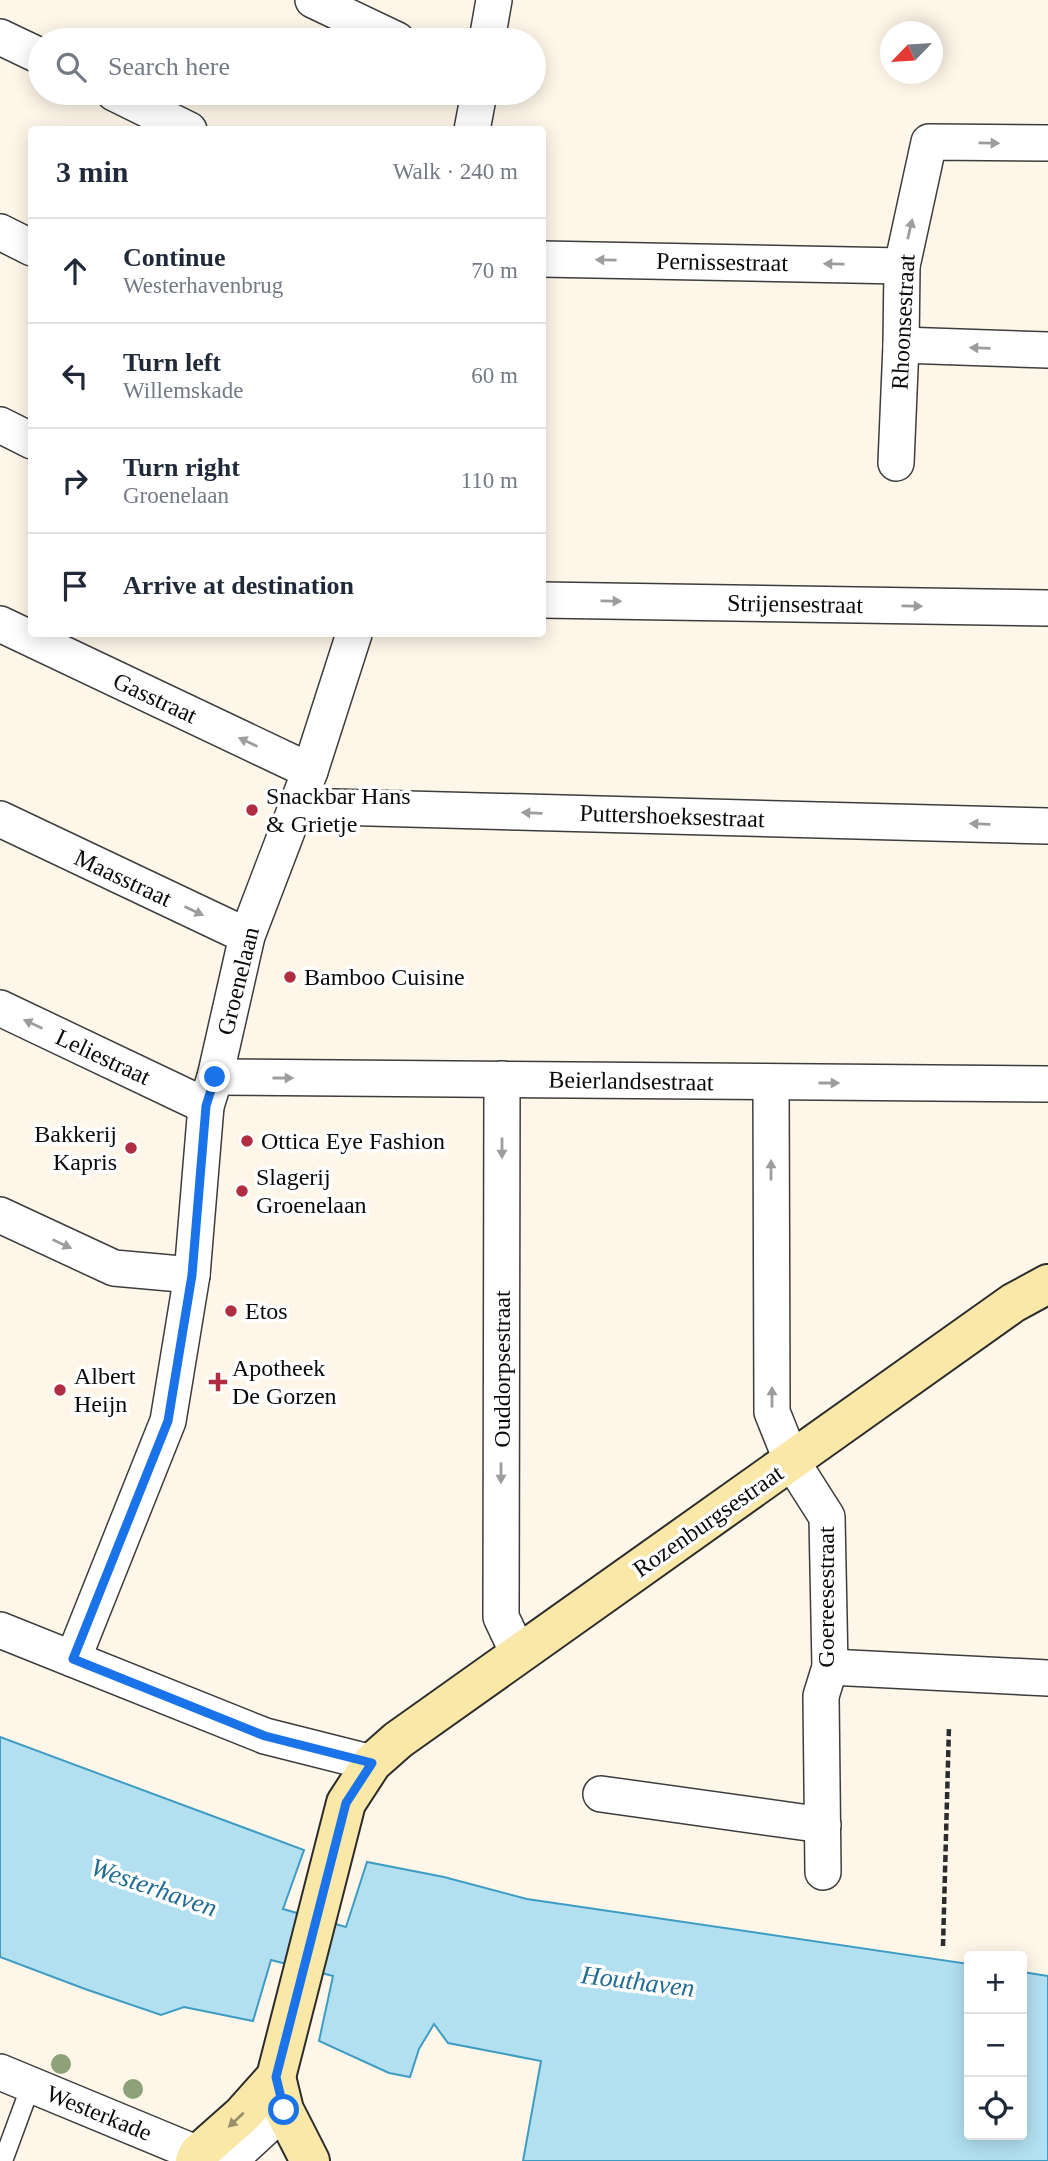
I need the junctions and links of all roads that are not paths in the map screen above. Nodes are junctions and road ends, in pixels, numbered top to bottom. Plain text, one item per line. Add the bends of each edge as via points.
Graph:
1 (313, 0) edge
2 (494, 0) edge
3 (372, 28) edge
4 (489, 28) edge
5 (0, 37) edge
6 (28, 50) edge
7 (138, 105) edge
8 (477, 105) edge
9 (181, 126) edge
10 (473, 126) edge
11 (1048, 144) edge
12 (0, 232) edge
13 (28, 246) edge
14 (546, 259) edge
15 (902, 265) junction
16 (901, 345) junction
17 (1048, 350) edge
18 (0, 425) edge
19 (28, 438) edge
20 (896, 463) dead end
21 (546, 600) edge
22 (1048, 608) edge
23 (0, 624) edge
24 (353, 637) edge
25 (310, 771) junction
26 (297, 806) junction
27 (0, 819) edge
28 (1048, 826) edge
29 (247, 936) junction
30 (0, 1008) edge
31 (502, 1080) junction
32 (771, 1082) junction
33 (1048, 1084) edge
34 (210, 1092) junction
35 (0, 1215) edge
36 (192, 1275) junction
37 (1048, 1284) edge
38 (792, 1462) junction
39 (0, 1630) edge
40 (519, 1655) junction
41 (73, 1659) junction
42 (830, 1667) junction
43 (1048, 1678) edge
44 (372, 1763) junction
45 (601, 1794) dead end
46 (823, 1825) junction
47 (823, 1872) dead end
48 (16, 2079) edge
49 (280, 2093) junction
50 (215, 2159) edge
51 (3, 2161) edge
52 (310, 2161) edge

1 - 3 street
2 - 4 street
5 - 6 street
7 - 9 street
8 - 10 street
15 -> 11 street, Rhoonsestraat via 929,142
12 - 13 street
15 -> 14 street, Pernissestraat
15 - 16 street, Rhoonsestraat
17 -> 16 street
16 - 20 street, Rhoonsestraat
18 - 19 street
21 -> 22 street, Strijensestraat
25 -> 23 street, Gasstraat
24 - 25 street, Groenelaan
25 - 26 street, Groenelaan
28 -> 26 street, Puttershoeksestraat
26 - 29 street, Groenelaan
27 -> 29 street, Maasstraat
29 - 34 street, Groenelaan
34 -> 30 street, Leliestraat
31 - 32 street, Beierlandsestraat
34 -> 31 street, Beierlandsestraat
31 -> 40 street, Ouddorpsestraat via 501,1617
32 -> 33 street, Beierlandsestraat
38 -> 32 street, Goereesestraat via 772,1412
34 - 36 street, Groenelaan
35 -> 36 street via 114,1268
36 - 41 street, Groenelaan via 168,1421
37 - 38 street, Rozenburgsestraat via 1013,1303
38 - 40 street, Rozenburgsestraat
38 - 42 street, Goereesestraat via 827,1517
39 - 41 street
40 - 44 street, Rozenburgsestraat
41 - 44 street via 265,1736
42 - 43 street
42 - 46 street, Goereesestraat via 821,1696
44 - 49 street, Rozenburgsestraat via 346,1803 303,1972
45 - 46 street
46 - 47 street, Goereesestraat
48 - 50 street, Westerkade
48 - 51 lane
49 - 50 street via 242,2115
49 - 52 street

